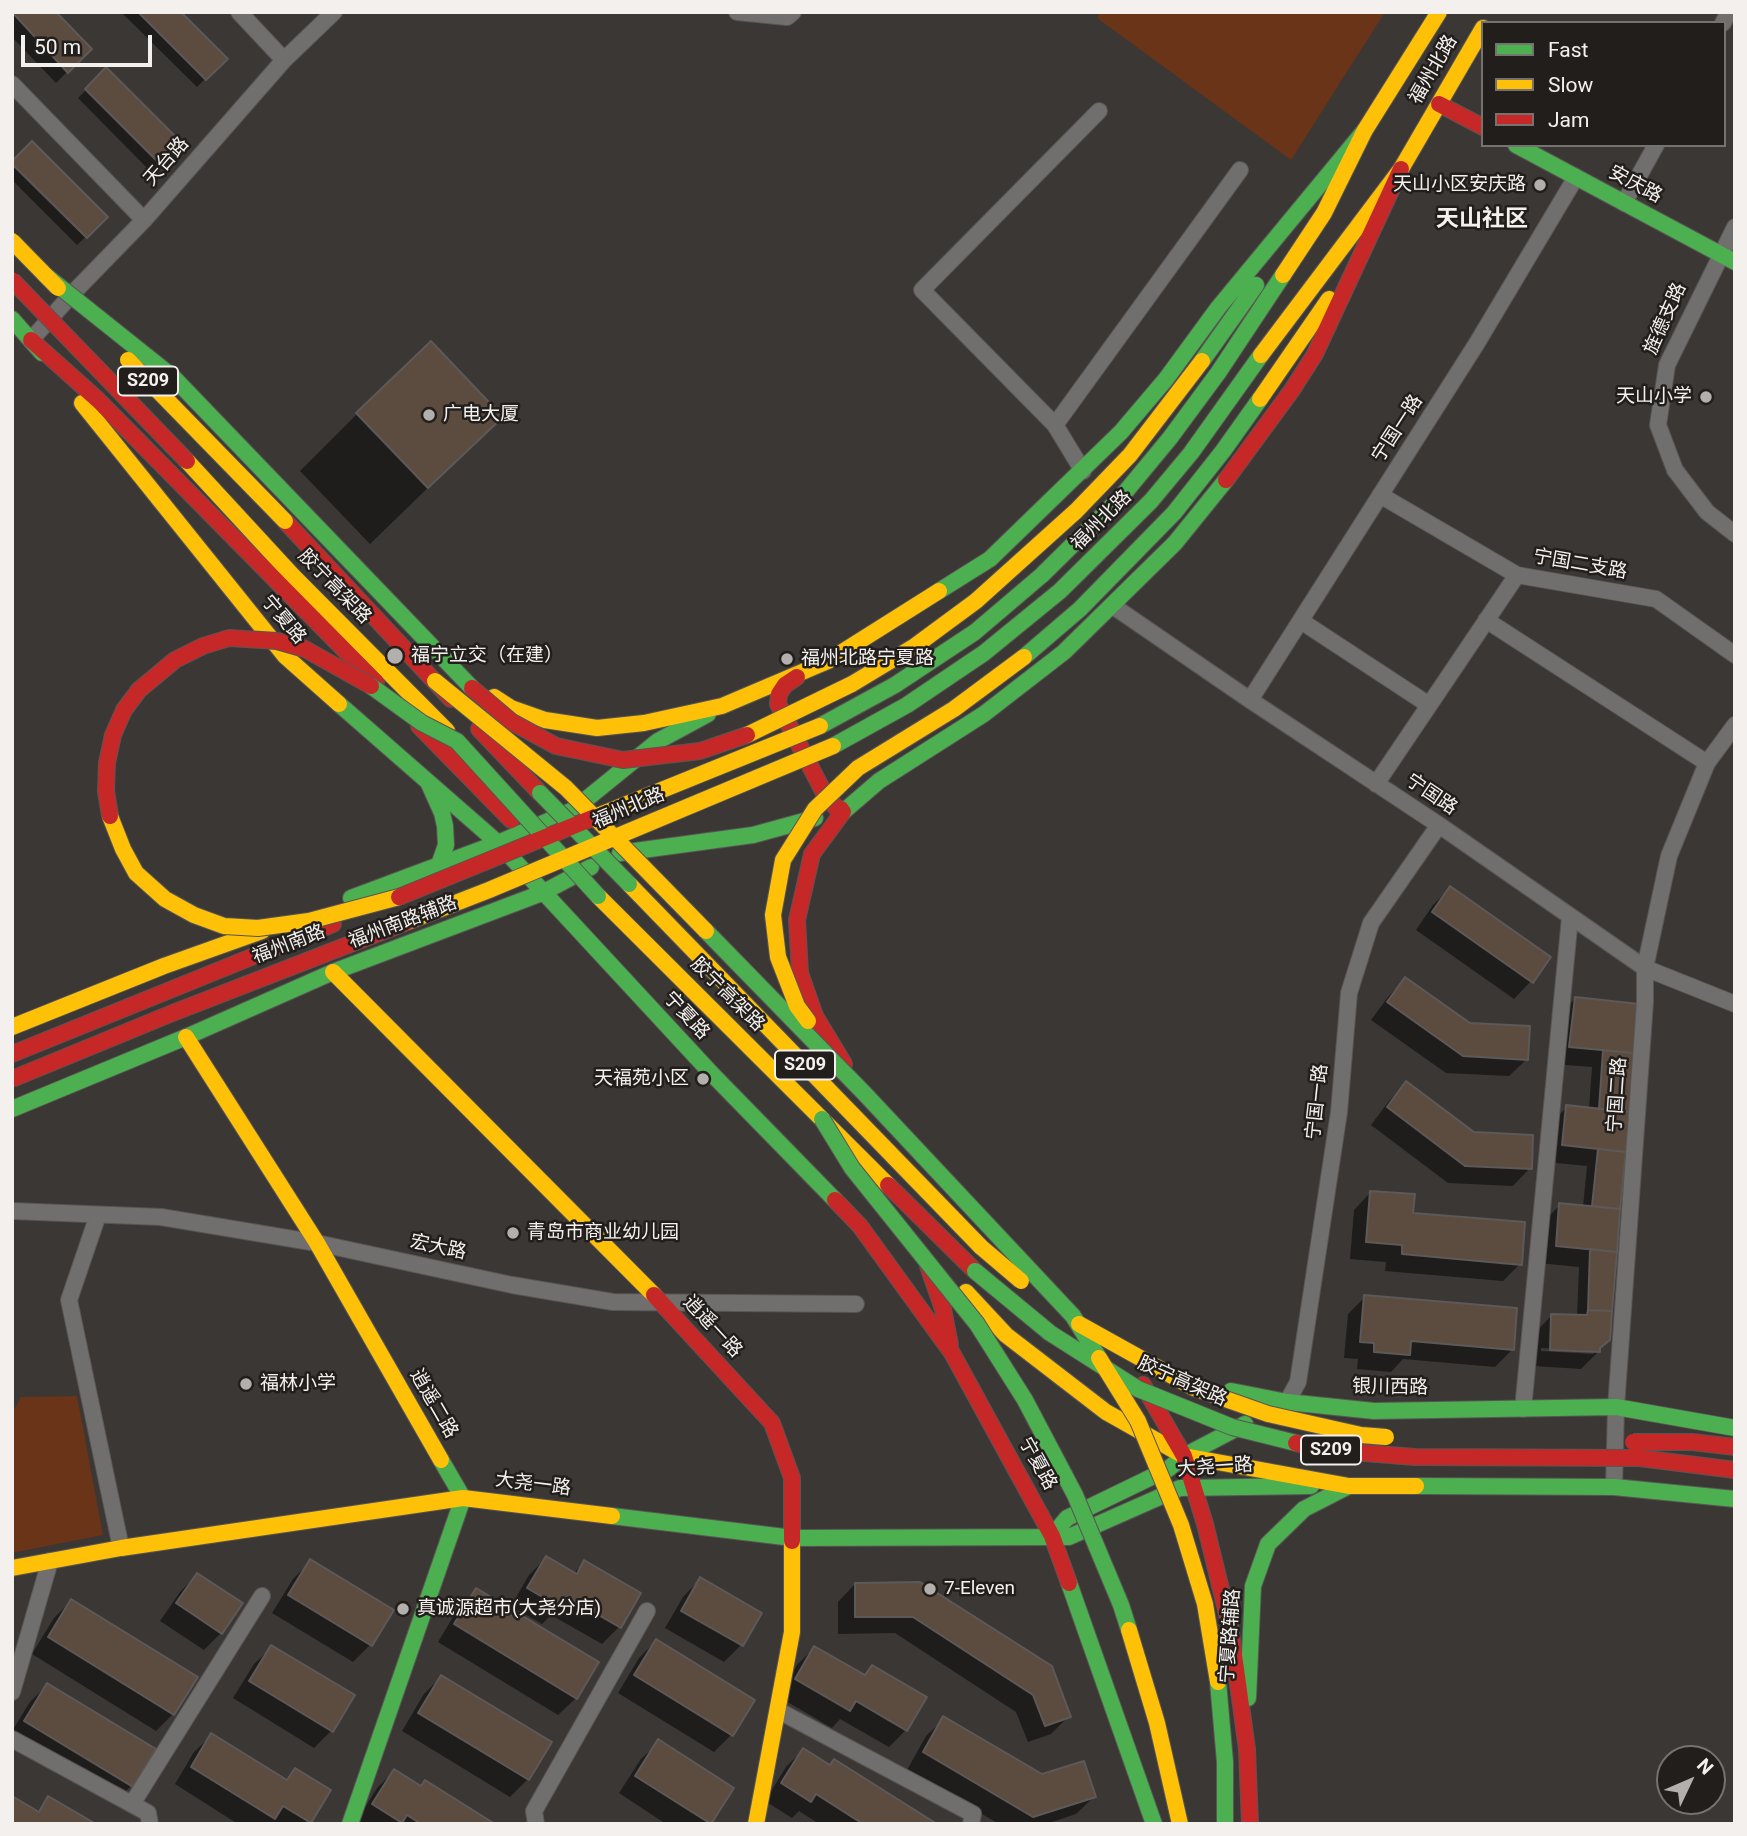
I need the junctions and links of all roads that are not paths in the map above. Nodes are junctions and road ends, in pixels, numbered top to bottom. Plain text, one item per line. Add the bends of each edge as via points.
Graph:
1 (239, 12) edge
2 (334, 12) edge
3 (737, 12) edge
4 (793, 12) edge
5 (1438, 12) edge
6 (1481, 30) edge
7 (284, 60) junction
8 (12, 84) edge
9 (1439, 104) junction
10 (1099, 111) dead end
11 (1481, 126) edge
12 (1365, 130) junction
13 (1520, 147) edge
14 (1655, 147) edge
15 (1401, 169) junction
16 (1240, 170) dead end
17 (1576, 177) junction
18 (1314, 193) junction
19 (1624, 203) junction
20 (144, 220) junction
21 (1735, 227) edge
22 (12, 229) edge
23 (12, 241) edge
24 (1368, 243) junction
25 (1720, 254) junction
26 (1735, 262) edge
27 (45, 275) junction
28 (12, 281) edge
29 (72, 293) junction
30 (12, 319) edge
31 (32, 341) junction
32 (1055, 425) junction
33 (1083, 471) junction
34 (1380, 495) junction
35 (1735, 534) edge
36 (1517, 575) junction
37 (1113, 606) junction
38 (1486, 620) junction
39 (1301, 621) junction
40 (414, 646) junction
41 (1735, 655) edge
42 (809, 669) junction
43 (435, 681) junction
44 (1250, 701) junction
45 (1429, 705) junction
46 (722, 706) junction
47 (1735, 725) edge
48 (457, 741) junction
49 (1707, 764) junction
50 (427, 781) junction
51 (1376, 784) junction
52 (573, 810) junction
53 (845, 810) junction
54 (1439, 825) junction
55 (564, 831) joint
56 (524, 832) junction
57 (498, 843) junction
58 (581, 852) joint
59 (613, 854) junction
60 (439, 865) junction
61 (571, 880) junction
62 (542, 893) junction
63 (399, 897) junction
64 (1570, 916) junction
65 (1645, 968) junction
66 (333, 971) junction
67 (1735, 1004) edge
68 (12, 1027) edge
69 (186, 1037) junction
70 (12, 1054) edge
71 (842, 1060) junction
72 (12, 1079) edge
73 (864, 1100) junction
74 (12, 1109) edge
75 (822, 1119) junction
76 (915, 1135) junction
77 (12, 1211) edge
78 (98, 1215) junction
79 (317, 1243) junction
80 (921, 1245) junction
81 (1067, 1301) junction
82 (662, 1304) junction
83 (856, 1304) dead end
84 (952, 1353) junction
85 (1287, 1402) junction
86 (1616, 1407) junction
87 (1523, 1409) junction
88 (1735, 1428) edge
89 (1402, 1438) dead end
90 (1443, 1441) dead end
91 (1735, 1447) edge
92 (1184, 1456) junction
93 (1735, 1470) edge
94 (1349, 1486) junction
95 (1194, 1487) junction
96 (1614, 1487) junction
97 (463, 1498) junction
98 (1735, 1499) edge
99 (1052, 1536) junction
100 (793, 1538) junction
101 (121, 1548) junction
102 (50, 1561) junction
103 (12, 1568) edge
104 (262, 1596) dead end
105 (647, 1611) dead end
106 (12, 1692) edge
107 (779, 1711) junction
108 (12, 1739) edge
109 (1247, 1749) junction
110 (132, 1804) junction
111 (150, 1824) edge
112 (350, 1824) edge
113 (536, 1824) edge
114 (756, 1824) edge
115 (971, 1824) edge
116 (1154, 1824) edge
117 (1180, 1824) edge
118 (1225, 1824) edge
119 (1250, 1824) edge

1 - 7 street
2 - 7 street, 天台路
3 - 4 street via 788,17
5 - 12 main road, 福州北路
6 - 9 main road, 福州北路
7 - 20 street, 天台路
8 - 20 street
9 - 11 main road
9 - 15 main road, 福州北路
10 - 32 street via 922,290
12 - 18 main road
12 - 55 main road, 福州北路, bridge via 1324,213 1170,438 1122,496 1042,575 975,632 895,685 820,726
13 - 17 main road, 安庆路
14 - 19 street
15 - 24 main road
15 - 58 main road, 福州北路, bridge via 1191,453 1151,501 1060,591 984,653 907,705 833,746
16 - 32 street
17 - 19 main road, 安庆路
17 - 34 street, 宁国一路
18 - 27 main road, bridge via 1255,286 1130,455 976,601 852,684 754,733 700,751 623,760 556,746 512,722 475,692 174,379
18 - 33 main road via 1218,308 1166,379
19 - 25 main road, 安庆路
20 - 29 street, 天台路
21 - 25 street, 旌德支路
22 - 29 main road
23 - 27 main road, 胶宁高架路 / S209, bridge
24 - 37 main road via 1315,354 1285,401 1175,543
24 - 73 main road, bridge via 1223,451 1174,513 1080,609 1024,657 954,709 858,768 815,809 783,860 773,915 778,957 797,1006
25 - 26 main road, 安庆路
25 - 35 street, 旌德支路 via 1667,365 1658,425 1675,470 1707,512
27 - 43 main road, 胶宁高架路 / S209, bridge
28 - 48 main road, 胶宁高架路 / S209, bridge
29 - 31 street, 天台路
29 - 40 main road
30 - 31 main road, 宁夏路
31 - 50 main road, 宁夏路 via 285,656
31 - 56 main road, 宁夏路 via 98,400
32 - 33 street
33 - 42 main road via 989,559
34 - 36 street, 宁国二支路
34 - 39 street, 宁国一路
36 - 38 street
36 - 41 street, 宁国二支路 via 1656,599
37 - 44 street, 宁国路
37 - 53 main road via 1064,652 984,714 880,781
38 - 45 street
38 - 49 street
39 - 44 street, 宁国一路
39 - 45 street
40 - 46 main road via 511,708 545,720 597,728
40 - 52 main road
42 - 46 main road
42 - 53 main road via 785,685 778,704 822,791 837,808
43 - 73 main road, 胶宁高架路, bridge via 566,788
43 - 89 main road, 胶宁高架路 / S209, bridge via 981,1247 1053,1309 1194,1388 1268,1414 1361,1435
44 - 51 street, 宁国路
45 - 51 street
46 - 52 main road via 658,741
47 - 49 street, 宁国二路
48 - 63 main road, bridge via 340,667 305,649 257,638 229,638 175,660 139,690 113,735 107,763 110,817 136,873 165,899 224,926 258,928 309,921
48 - 75 main road, 胶宁高架路 / S209, bridge via 598,896
49 - 65 street, 宁国二路 via 1670,856
50 - 57 main road, 宁夏路
50 - 60 main road via 444,826 446,845
51 - 54 street, 宁国路
52 - 56 main road
52 - 59 main road
53 - 59 main road via 753,835
53 - 71 main road via 812,854 797,920 800,973 816,1016
54 - 64 street, 宁国路
54 - 85 street, 宁国一路 via 1371,923 1349,993 1337,1126 1298,1381
55 - 63 main road, 福州南路, bridge
56 - 57 main road
56 - 61 main road, 宁夏路
57 - 60 main road
57 - 62 main road, 宁夏路
58 - 72 main road, 福州南路, bridge
59 - 61 main road, 福州南路辅路
59 - 73 main road
60 - 68 main road
61 - 62 main road, 福州南路辅路
61 - 80 main road, 宁夏路
62 - 66 main road, 福州南路辅路
62 - 84 main road, 宁夏路 via 860,1226
63 - 70 main road, 福州南路, bridge
64 - 65 street, 宁国路
64 - 87 street
65 - 67 street, 宁国路
65 - 86 street, 宁国二路
66 - 69 main road, 福州南路辅路
66 - 82 main road, 逍遥一路
69 - 74 main road, 福州南路辅路
69 - 79 main road, 逍遥二路
71 - 73 main road
71 - 76 main road
73 - 76 main road
73 - 81 main road via 1007,1253
73 - 118 main road, bridge via 1073,1316 1138,1421 1181,1525 1205,1604 1218,1682
75 - 93 main road, 胶宁高架路 / S209, bridge via 975,1271 1050,1333 1138,1389 1232,1427 1326,1450 1428,1457 1640,1458
75 - 117 main road, bridge via 852,1168 978,1324 1075,1495 1121,1605 1157,1723
76 - 81 main road
77 - 78 street, 宏大路
78 - 79 street, 宏大路 via 161,1217
78 - 101 street via 69,1300
79 - 82 street, 宏大路 via 512,1285 613,1302
79 - 97 main road, 逍遥二路
80 - 84 main road
80 - 92 main road, 宁夏路 via 1006,1335 1106,1412
81 - 85 main road, 银川西路 via 1131,1346 1227,1391
81 - 92 main road via 1135,1371
82 - 83 street, 宏大路
82 - 100 main road, 逍遥一路 via 772,1423 792,1478
84 - 99 main road, 宁夏路
85 - 87 main road, 银川西路 via 1374,1411
85 - 92 main road, 大尧一路
86 - 87 main road, 银川西路
86 - 88 main road, 银川西路
86 - 96 street, 宁国二路
90 - 91 main road, bridge via 1692,1442
92 - 94 main road
92 - 95 main road
92 - 99 main road, 大尧一路 via 1168,1469 1067,1518
94 - 95 main road, 大尧一路
94 - 96 main road
94 - 109 main road, 宁夏路辅路 via 1304,1509 1268,1544 1253,1586
95 - 99 main road, 大尧一路 via 1180,1488 1069,1537
95 - 109 main road via 1230,1626
96 - 98 main road
97 - 100 main road, 大尧一路
97 - 101 main road, 大尧一路
97 - 112 main road
99 - 100 main road, 大尧一路
99 - 116 main road, 宁夏路
100 - 107 main road, 逍遥一路 via 792,1632
101 - 102 main road, 大尧一路
102 - 103 main road, 大尧一路
102 - 106 street
104 - 110 street
105 - 113 street via 534,1811
107 - 114 main road, 逍遥一路
107 - 115 street via 973,1814
108 - 110 street
109 - 119 main road
110 - 111 street via 148,1813

